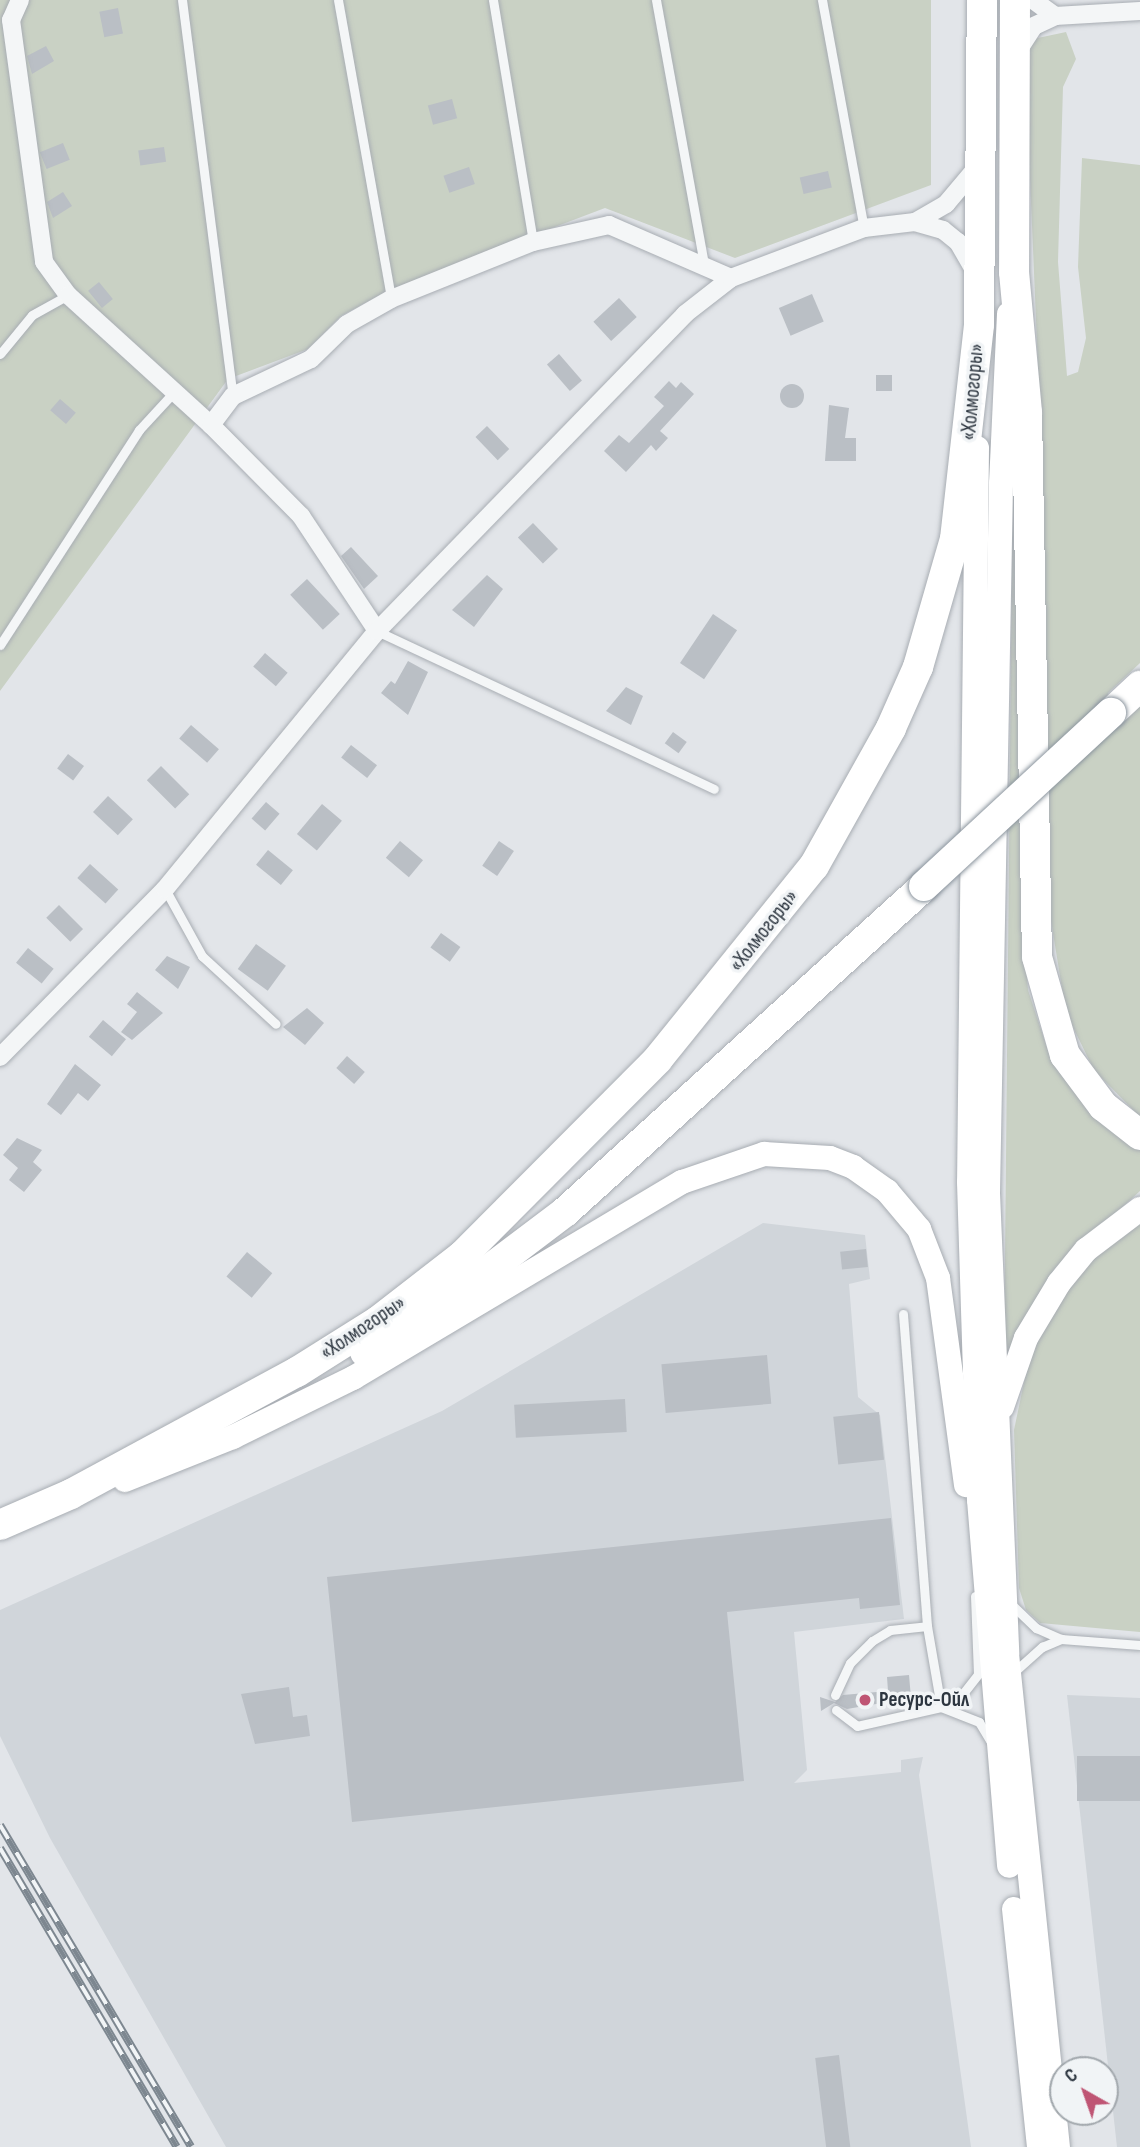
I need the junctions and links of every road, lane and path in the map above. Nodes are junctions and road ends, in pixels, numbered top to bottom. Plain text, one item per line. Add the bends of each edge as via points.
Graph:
1 (20, 0) edge
2 (182, 0) edge
3 (338, 0) edge
4 (492, 0) edge
5 (656, 0) edge
6 (822, 0) edge
7 (982, 0) edge
8 (1015, 0) edge
9 (1033, 0) edge
10 (1140, 10) edge
11 (1055, 16) junction
12 (6, 20) edge
13 (1014, 58) junction
14 (978, 166) junction
15 (915, 222) junction
16 (864, 228) junction
17 (533, 242) junction
18 (705, 265) junction
19 (1014, 272) junction
20 (731, 278) junction
21 (980, 282) junction
22 (68, 295) junction
23 (391, 299) junction
24 (979, 325) junction
25 (0, 354) edge
26 (173, 393) junction
27 (233, 396) junction
28 (211, 425) junction
29 (377, 631) junction
30 (0, 645) edge
31 (1140, 686) edge
32 (714, 789) dead end
33 (165, 889) junction
34 (276, 1024) dead end
35 (0, 1058) edge
36 (1140, 1135) edge
37 (1140, 1209) edge
38 (903, 1314) dead end
39 (996, 1439) junction
40 (125, 1480) junction
41 (981, 1521) junction
42 (0, 1527) edge
43 (984, 1565) junction
44 (1003, 1595) junction
45 (928, 1626) junction
46 (1061, 1639) junction
47 (1140, 1645) edge
48 (1009, 1678) junction
49 (835, 1695) dead end
50 (940, 1707) junction
51 (836, 1710) dead end
52 (1001, 1783) junction
53 (1039, 2147) edge
54 (1058, 2147) edge

1 - 12 street
2 - 27 lane
3 - 23 lane
4 - 17 lane
5 - 18 lane
6 - 16 lane
7 - 14 highway, «Холмогоры»
8 - 13 highway, «Холмогоры»
9 - 11 street
10 - 11 street
11 - 13 street via 1034,26
12 - 22 street via 44,262
13 - 19 highway, «Холмогоры»
14 - 15 street via 946,204
14 - 21 highway, «Холмогоры»
15 - 16 street
15 - 21 street via 943,230 958,242
16 - 20 street
17 - 18 street via 609,225
17 - 23 street
18 - 20 street
19 - 36 highway, «Холмогоры» via 1027,413 1037,957 1065,1055 1103,1106
19 - 39 main road via 1002,457 988,1193
20 - 29 street via 620,376
21 - 24 highway, «Холмогоры»
22 - 25 lane via 32,314
22 - 26 street
23 - 27 street via 347,324 311,359
24 - 41 main road via 969,1088
24 - 42 highway, «Холмогоры» via 955,539 918,667 891,728 814,866 747,954 558,1165 422,1288 297,1372 71,1494
26 - 28 street
26 - 30 lane via 139,430
27 - 28 street
28 - 29 street via 301,516
29 - 32 lane
29 - 33 street
31 - 40 highway, «Холмогоры», bridge via 632,1155 504,1259 323,1377
33 - 34 lane via 202,956
33 - 35 street
37 - 39 main road via 1086,1250 1046,1302 1006,1388
38 - 45 lane
39 - 44 main road
40 - 41 main road via 233,1437 353,1378 682,1182 764,1154 809,1155 841,1162 871,1178 905,1210 930,1252 968,1495
40 - 42 highway, «Холмогоры»
41 - 43 main road
43 - 50 lane via 975,1593 978,1674 961,1696
43 - 52 main road
44 - 46 lane via 1036,1628
44 - 48 main road
45 - 49 lane via 890,1630 872,1641 850,1663
45 - 50 lane
46 - 47 lane
46 - 48 lane via 1024,1660
48 - 54 main road
50 - 51 lane via 857,1726 841,1719
50 - 52 lane via 979,1722 993,1745
52 - 53 main road

